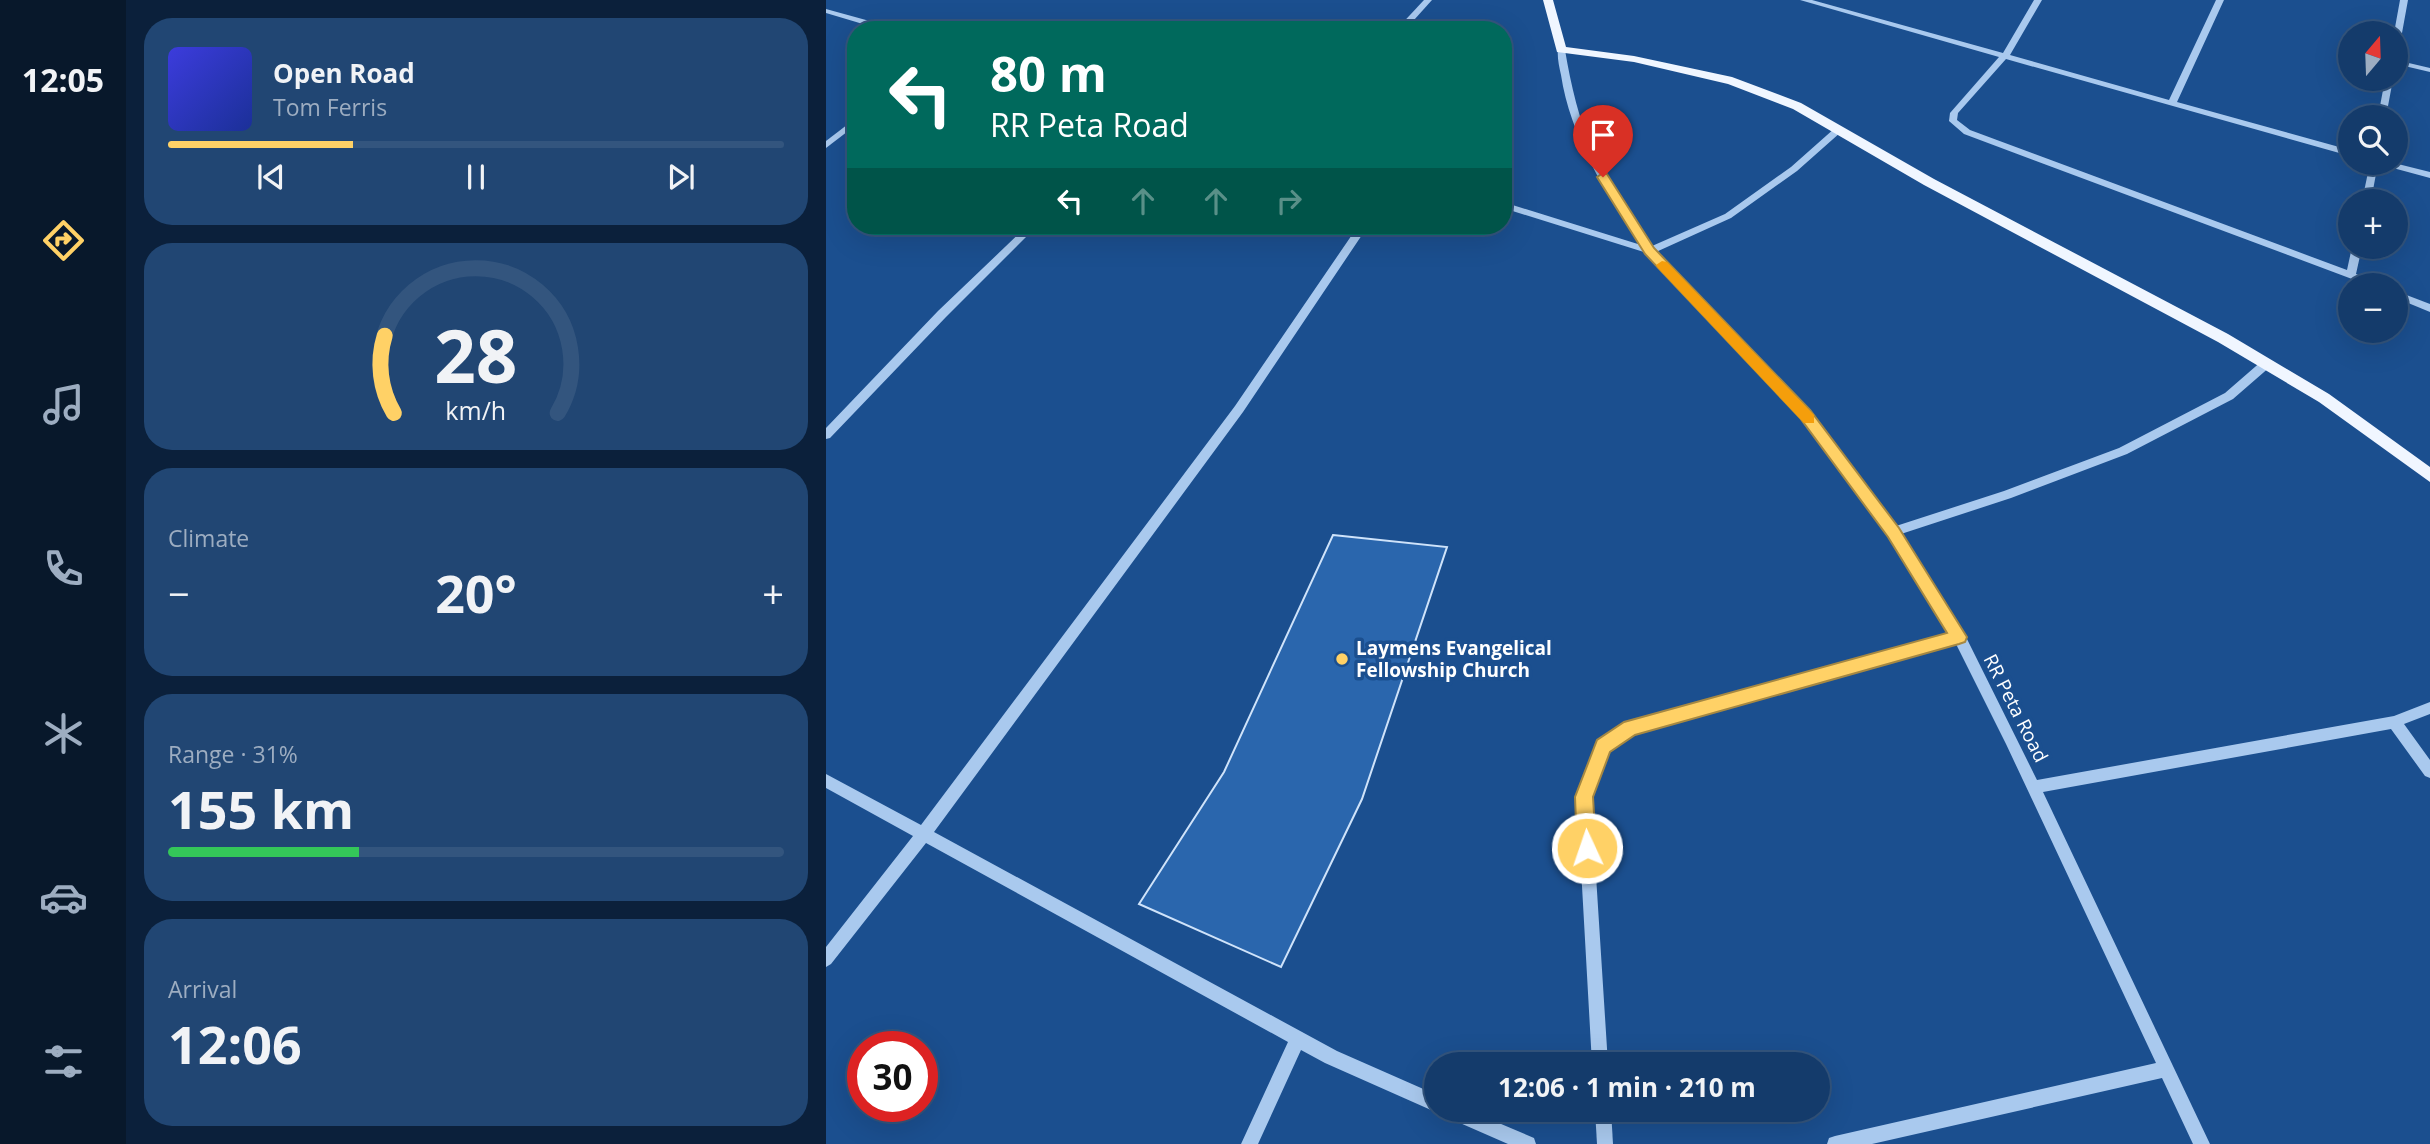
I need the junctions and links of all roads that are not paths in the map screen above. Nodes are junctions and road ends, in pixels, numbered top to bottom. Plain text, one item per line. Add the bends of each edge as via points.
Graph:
1 (1428, 0) edge
2 (1548, 0) edge
3 (1804, 0) edge
4 (2038, 0) edge
5 (2220, 0) edge
6 (2404, 0) edge
7 (826, 11) edge
8 (861, 21) edge
9 (1408, 21) edge
10 (2400, 21) edge
11 (1561, 50) junction
12 (2005, 56) junction
13 (2408, 65) edge
14 (2430, 70) edge
15 (2172, 103) junction
16 (847, 128) edge
17 (1838, 130) junction
18 (826, 145) edge
19 (2338, 150) edge
20 (2408, 170) edge
21 (2430, 176) edge
22 (1512, 208) edge
23 (1023, 235) edge
24 (1357, 235) edge
25 (1650, 251) junction
26 (2348, 273) edge
27 (2408, 299) edge
28 (2430, 309) edge
29 (2267, 363) junction
30 (826, 435) edge
31 (2430, 476) edge
32 (1894, 532) junction
33 (1959, 637) junction
34 (2430, 708) edge
35 (2394, 722) junction
36 (2430, 771) edge
37 (826, 781) edge
38 (2034, 787) junction
39 (924, 834) junction
40 (826, 959) edge
41 (1298, 1039) junction
42 (1599, 1052) edge
43 (2167, 1069) junction
44 (1424, 1098) edge
45 (1478, 1122) edge
46 (1604, 1122) edge
47 (1249, 1144) edge
48 (1528, 1144) edge
49 (1605, 1144) edge
50 (1835, 1144) edge
51 (2202, 1144) edge

1 - 9 street
2 - 11 main road
3 - 12 street
4 - 12 street
5 - 15 street
6 - 10 street
7 - 8 street
11 - 17 main road via 1634,59 1732,82 1797,106
11 - 25 street, RR Peta Road via 1567,89 1590,155
12 - 15 street
12 - 26 street via 1954,113 1953,121 1967,132
13 - 14 street
15 - 19 street
16 - 18 street
17 - 25 street via 1794,169 1728,216
17 - 29 main road
20 - 21 street
22 - 25 street
23 - 30 street
24 - 39 street via 1239,409
25 - 32 street, RR Peta Road via 1805,414
27 - 28 street
29 - 31 main road via 2324,398
29 - 32 street via 2229,396 2123,451
32 - 33 street, RR Peta Road
33 - 38 street, RR Peta Road
33 - 42 street via 1630,728 1604,746 1584,797
34 - 35 street
35 - 36 street
35 - 38 street
37 - 39 street
38 - 43 street, RR Peta Road
39 - 40 street
39 - 41 street
41 - 44 street
41 - 47 street
43 - 50 street
43 - 51 street, RR Peta Road
45 - 48 street
46 - 49 street

